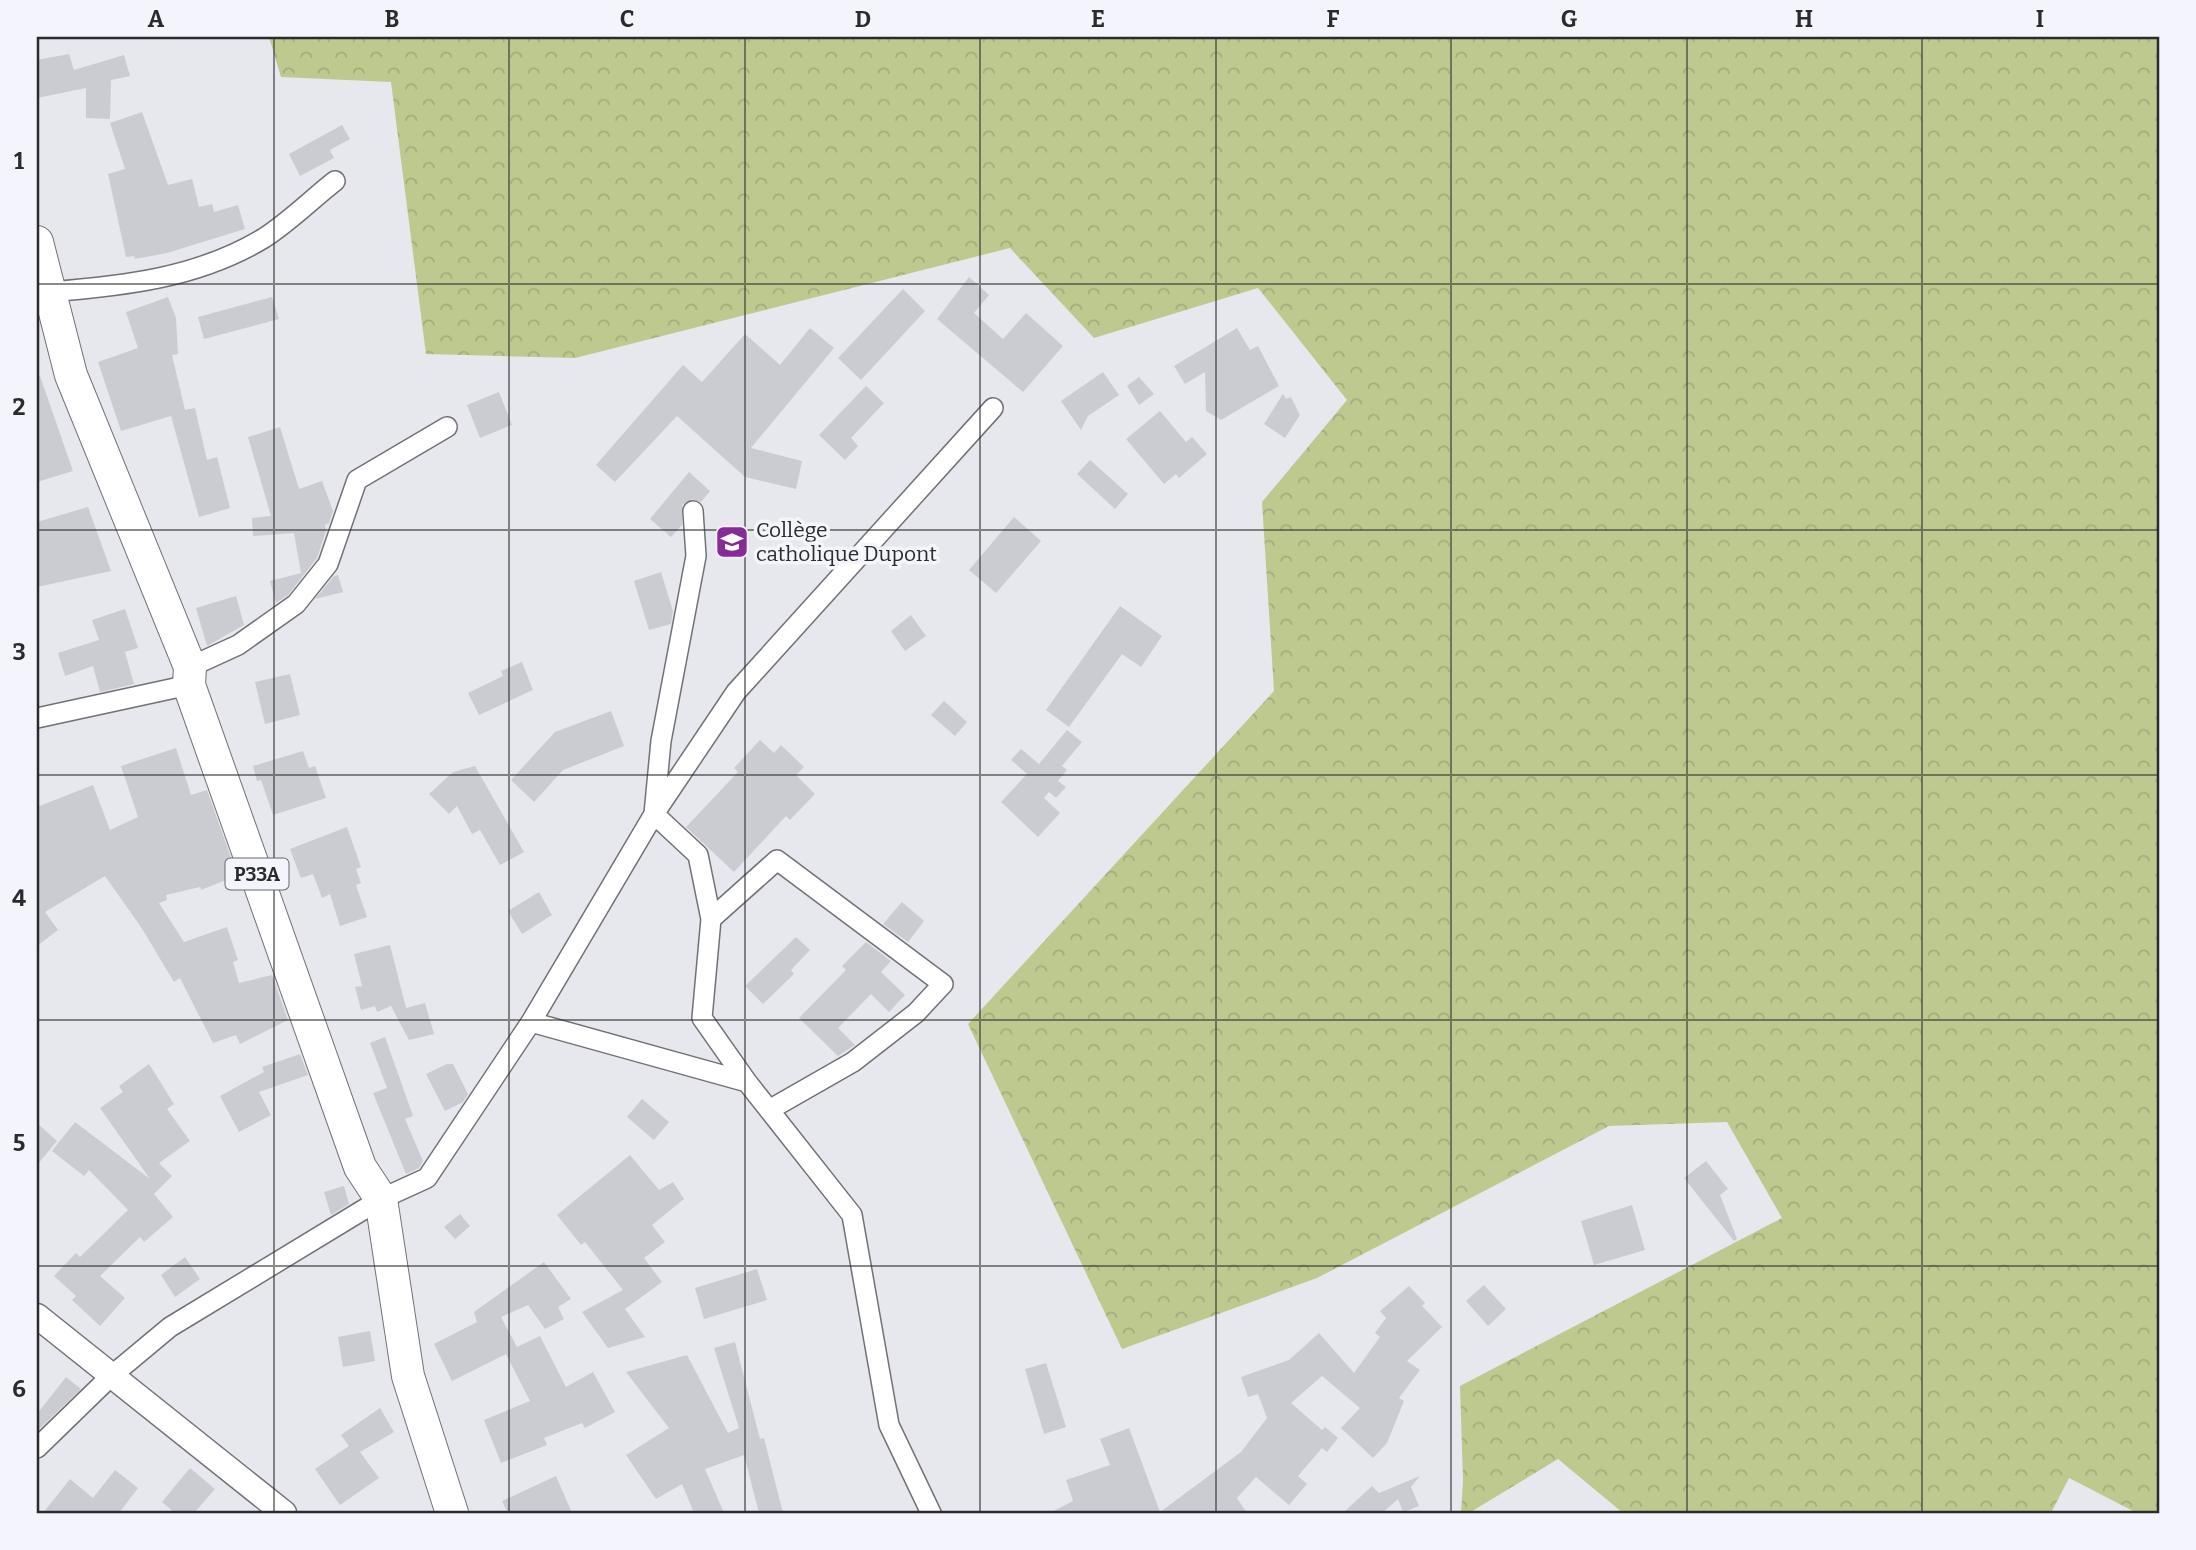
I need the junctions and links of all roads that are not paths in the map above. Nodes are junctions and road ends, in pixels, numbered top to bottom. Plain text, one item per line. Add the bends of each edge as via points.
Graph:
1 (335, 181) dead end
2 (37, 242) edge
3 (48, 292) junction
4 (993, 408) dead end
5 (447, 427) dead end
6 (693, 511) dead end
7 (190, 676) junction
8 (37, 718) edge
9 (654, 814) junction
10 (711, 919) junction
11 (531, 1022) junction
12 (747, 1082) junction
13 (769, 1110) junction
14 (381, 1199) junction
15 (37, 1316) edge
16 (110, 1377) junction
17 (37, 1448) edge
18 (284, 1513) edge
19 (452, 1513) edge
20 (931, 1513) edge

1 - 3 street via 266,236 225,259 129,285
2 - 3 main road, P33A
3 - 7 main road, P33A via 71,375
4 - 9 street via 736,692
5 - 7 street via 357,480 327,564 296,604
6 - 9 street via 696,556 661,741
7 - 8 street
7 - 14 main road, P33A via 360,1167
9 - 10 street via 698,855
9 - 11 street
10 - 12 street via 702,1018
10 - 13 street via 777,860 943,984 915,1013 853,1062
11 - 12 street
11 - 14 street via 428,1178
12 - 13 street
13 - 20 street via 852,1215 888,1425
14 - 16 street via 170,1327
14 - 19 main road, P33A via 408,1376
15 - 16 street
16 - 17 street
16 - 18 street

